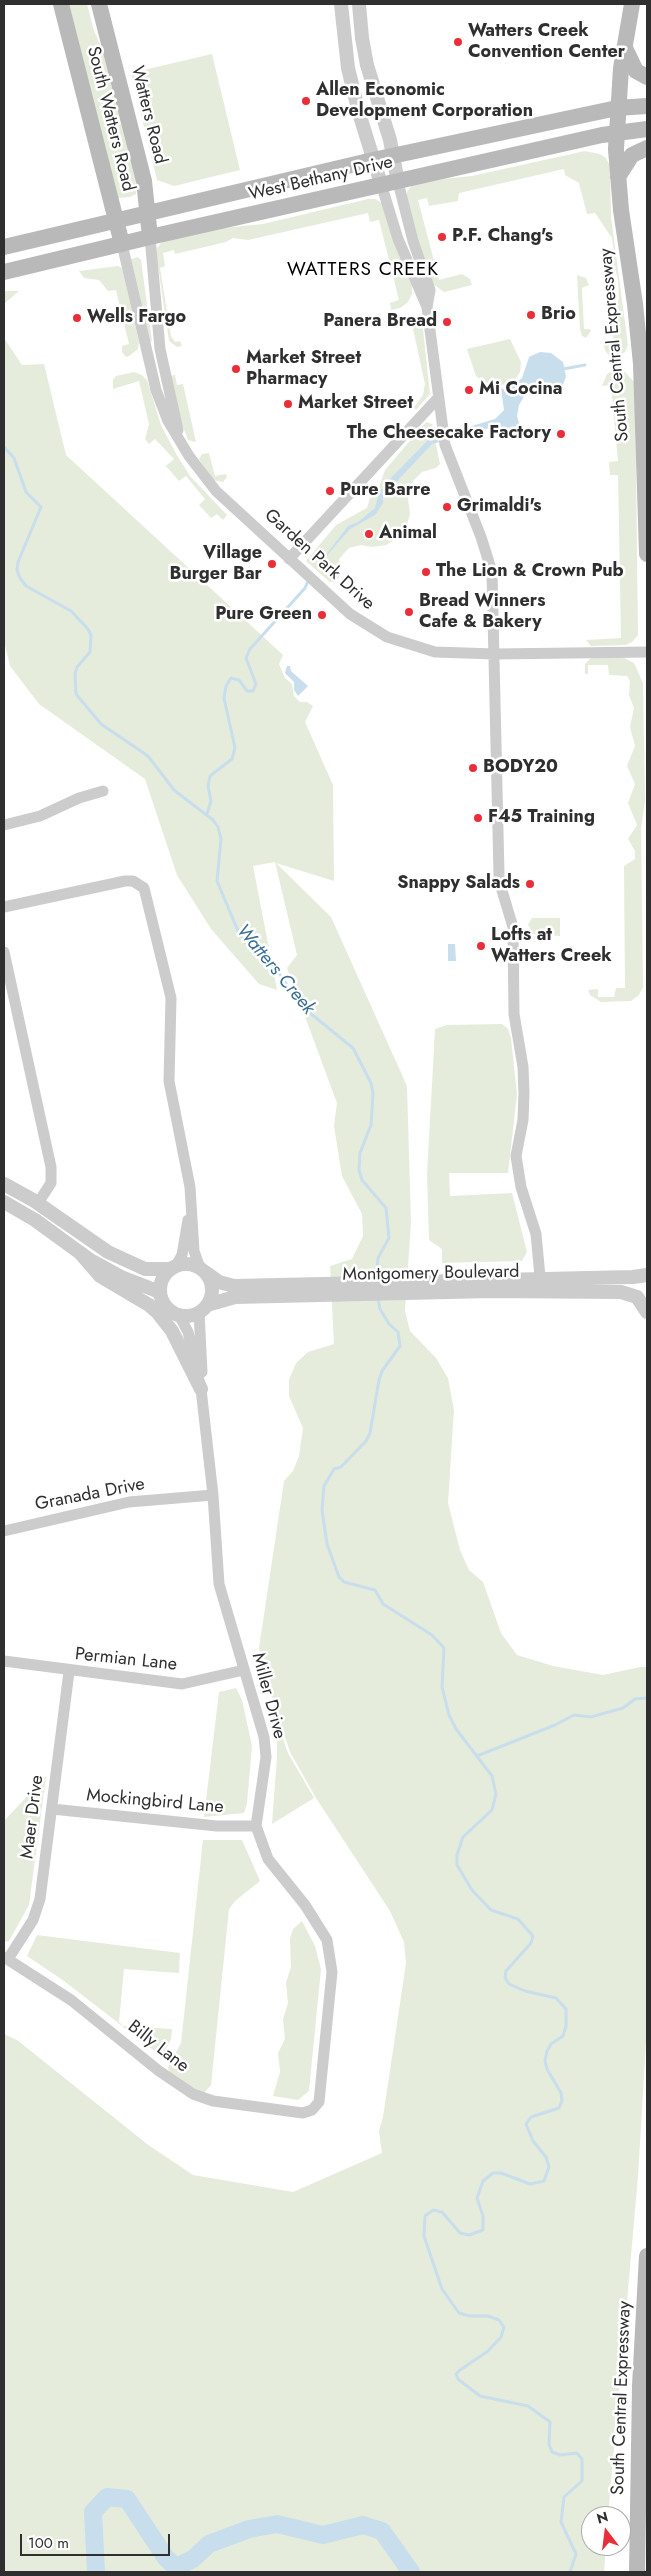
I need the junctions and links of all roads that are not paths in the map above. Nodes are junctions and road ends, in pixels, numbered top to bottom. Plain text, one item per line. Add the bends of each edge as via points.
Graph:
1 (60, 4) edge
2 (100, 4) edge
3 (341, 4) edge
4 (359, 4) edge
5 (632, 4) edge
6 (362, 38) junction
7 (345, 41) junction
8 (624, 46) junction
9 (647, 78) edge
10 (647, 106) edge
11 (618, 108) junction
12 (647, 129) edge
13 (616, 132) junction
14 (647, 148) edge
15 (393, 156) junction
16 (373, 160) junction
17 (618, 177) junction
18 (398, 182) junction
19 (382, 187) junction
20 (147, 212) junction
21 (116, 220) junction
22 (150, 237) junction
23 (122, 244) junction
24 (4, 247) edge
25 (4, 272) edge
26 (427, 307) junction
27 (438, 398) junction
28 (180, 441) junction
29 (647, 554) edge
30 (290, 560) junction
31 (647, 652) edge
32 (495, 654) junction
33 (103, 791) dead end
34 (4, 825) edge
35 (4, 907) edge
36 (4, 952) edge
37 (4, 1184) edge
38 (192, 1196) junction
39 (4, 1202) edge
40 (38, 1204) junction
41 (80, 1254) junction
42 (173, 1268) junction
43 (203, 1270) junction
44 (647, 1274) edge
45 (541, 1285) junction
46 (332, 1289) junction
47 (160, 1292) junction
48 (203, 1309) junction
49 (647, 1312) edge
50 (179, 1315) junction
51 (201, 1389) junction
52 (213, 1495) junction
53 (4, 1531) edge
54 (4, 1662) edge
55 (244, 1670) junction
56 (69, 1672) junction
57 (52, 1809) junction
58 (256, 1826) junction
59 (6, 1958) edge
60 (312, 2110) joint
61 (647, 2256) edge
62 (637, 2572) edge

1 - 21 main road, South Watters Road
2 - 20 main road, Watters Road via 144,181
3 - 7 street
4 - 6 street
5 - 8 main road
6 - 7 street
6 - 15 street
7 - 16 street via 359,113
8 - 9 main road via 636,71
8 - 11 main road, South Central Expressway
10 - 11 main road, West Bethany Drive
11 - 13 main road, South Central Expressway
11 - 15 main road, West Bethany Drive
12 - 13 main road, West Bethany Drive
13 - 17 main road, South Central Expressway
13 - 18 main road, West Bethany Drive
14 - 17 main road via 632,155
15 - 16 main road, West Bethany Drive
15 - 18 street
16 - 19 street
16 - 20 main road, West Bethany Drive
17 - 29 main road, South Central Expressway via 640,364
18 - 19 main road, West Bethany Drive
18 - 26 street via 412,241 430,290
19 - 22 main road, West Bethany Drive
19 - 26 street via 398,239
20 - 21 main road, West Bethany Drive
20 - 22 main road, Watters Road
21 - 23 main road, South Watters Road
21 - 24 main road, West Bethany Drive
22 - 23 main road, West Bethany Drive
22 - 28 street, Garden Park Drive via 160,348
23 - 25 main road, West Bethany Drive
23 - 28 street, Garden Park Drive via 156,390
26 - 27 street
27 - 30 street
27 - 32 street via 445,445 492,566
28 - 30 street, Garden Park Drive via 216,491
30 - 32 street, Garden Park Drive via 370,628 399,642 435,652
31 - 32 street, Garden Park Drive
32 - 45 street via 499,875 513,927 514,1014 523,1067 523,1120 516,1156 521,1186 536,1234
33 - 34 street via 78,798 40,816
35 - 38 street via 125,881 134,881 144,888 170,990 169,1081
36 - 40 street via 51,1167 51,1182
37 - 40 street
38 - 42 street via 182,1255
38 - 43 street via 194,1251
39 - 41 street via 35,1220
40 - 42 street via 114,1255 145,1269
41 - 47 street via 121,1277
41 - 51 street via 100,1276 156,1312 172,1331
42 - 43 street via 188,1264
42 - 47 street via 163,1277
43 - 46 street, Montgomery Boulevard via 219,1282 234,1286
43 - 48 street via 212,1285 212,1292
44 - 45 street, Montgomery Boulevard
45 - 46 street, Montgomery Boulevard
45 - 49 street, Montgomery Boulevard via 621,1292 637,1297
46 - 48 street, Montgomery Boulevard via 235,1297
47 - 50 street via 166,1307
48 - 50 street via 186,1316
48 - 51 street, Miller Drive via 198,1330 202,1351
50 - 51 street, Miller Drive via 188,1332
51 - 52 street, Miller Drive
52 - 53 street, Granada Drive via 129,1502
52 - 55 street, Miller Drive via 219,1584
54 - 56 street, Permian Lane
55 - 56 street, Permian Lane via 182,1684
55 - 58 street, Miller Drive via 264,1737 266,1757
56 - 57 street, Maer Drive
57 - 58 street, Mockingbird Lane via 217,1826
57 - 59 street, Maer Drive via 40,1899 33,1920
58 - 60 street, Miller Drive via 268,1859 305,1905 327,1940 332,1972 318,2102
59 - 60 street, Billy Lane via 71,2000 159,2071 193,2094 213,2101 303,2113
61 - 62 main road, South Central Expressway via 640,2386

